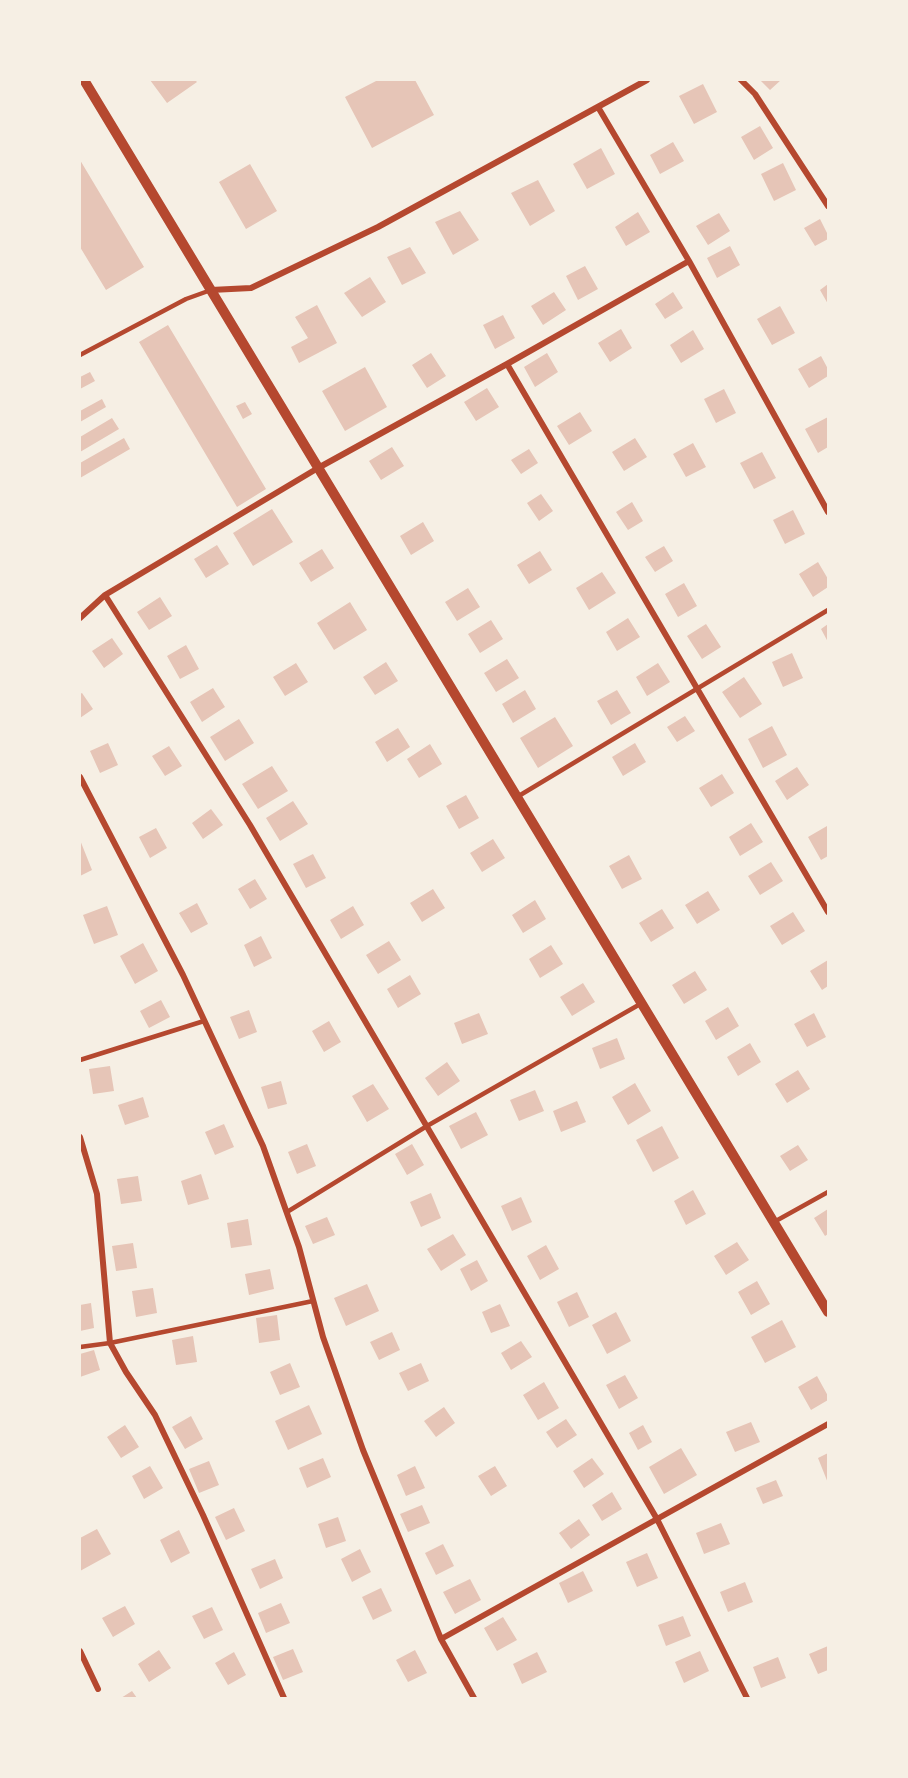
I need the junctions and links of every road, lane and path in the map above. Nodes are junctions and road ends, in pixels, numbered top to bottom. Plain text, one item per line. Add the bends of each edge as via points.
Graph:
1 (84, 80) edge
2 (647, 80) edge
3 (741, 80) edge
4 (598, 107) junction
5 (828, 206) edge
6 (689, 261) junction
7 (211, 290) junction
8 (80, 355) edge
9 (507, 364) junction
10 (318, 468) junction
11 (828, 512) edge
12 (105, 595) junction
13 (828, 609) edge
14 (80, 618) edge
15 (696, 689) junction
16 (80, 777) edge
17 (517, 796) junction
18 (828, 912) edge
19 (642, 1004) junction
20 (204, 1021) junction
21 (80, 1060) edge
22 (426, 1126) junction
23 (80, 1137) edge
24 (828, 1192) edge
25 (287, 1212) junction
26 (774, 1222) junction
27 (313, 1300) junction
28 (828, 1312) edge
29 (110, 1343) junction
30 (80, 1347) edge
31 (828, 1424) edge
32 (657, 1519) junction
33 (441, 1639) junction
34 (80, 1651) edge
35 (98, 1689) dead end
36 (473, 1696) edge
37 (284, 1698) edge
38 (464, 1698) edge
39 (747, 1698) edge

1 - 7 street
2 - 4 street
3 - 5 street via 755,94
4 - 6 street
4 - 7 street via 378,227 251,288
6 - 9 street
6 - 11 street
7 - 8 lane via 186,299
7 - 10 street
9 - 10 street
9 - 15 street
10 - 12 street
10 - 17 street
12 - 14 street
12 - 22 street via 250,825
13 - 15 lane
15 - 17 lane
15 - 18 street
16 - 20 street
17 - 19 street
19 - 22 lane
19 - 26 street
20 - 21 lane
20 - 25 street via 263,1146
22 - 25 lane
22 - 32 street
23 - 29 street via 97,1194
24 - 26 lane
25 - 27 street
26 - 28 street
27 - 29 lane
27 - 33 street via 363,1450
29 - 30 lane
29 - 37 street via 160,1425
31 - 32 street
32 - 33 street
32 - 39 street
33 - 36 street
34 - 35 street
36 - 38 street

